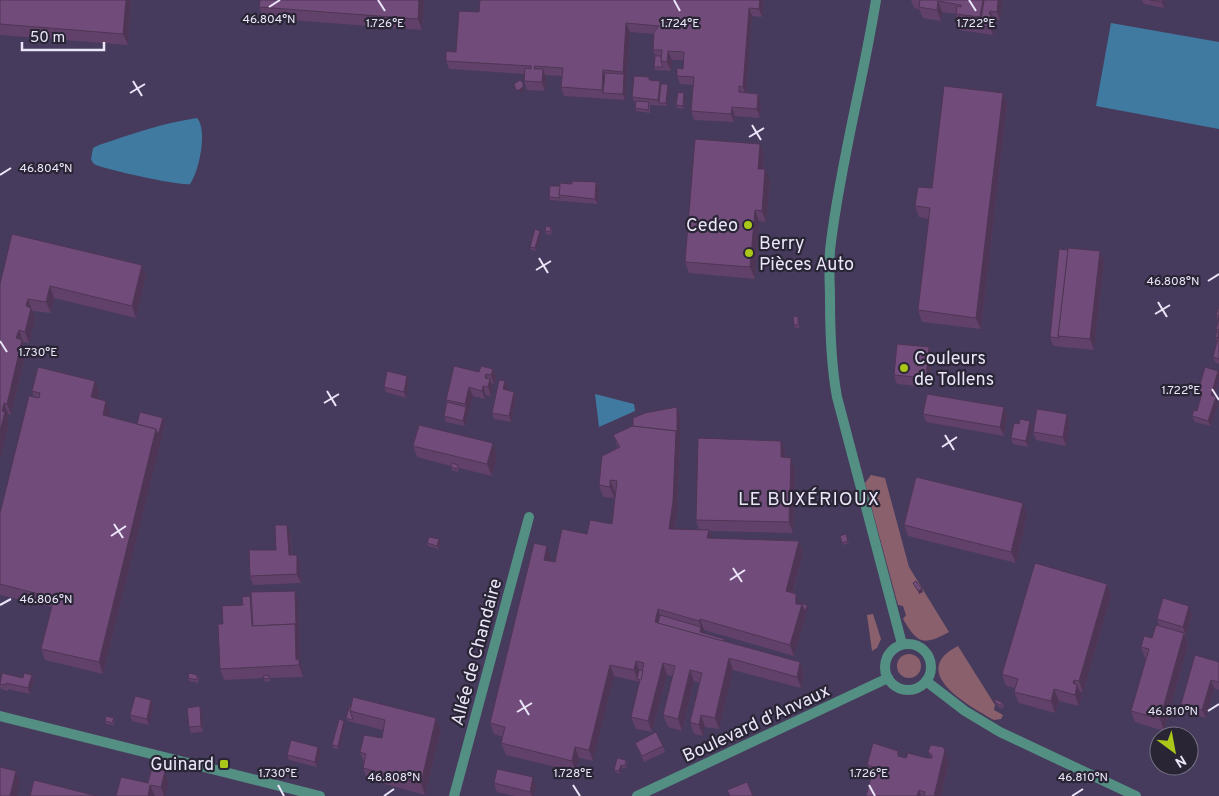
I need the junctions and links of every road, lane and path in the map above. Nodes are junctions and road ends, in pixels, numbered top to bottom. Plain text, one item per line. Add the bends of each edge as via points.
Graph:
1 (876, 0) edge
2 (529, 517) dead end
3 (902, 644) junction
4 (888, 678) junction
5 (926, 681) junction
6 (0, 716) edge
7 (320, 796) edge
8 (454, 796) edge
9 (637, 796) edge
10 (1136, 796) edge

1 - 3 street via 830,244 830,335 837,397
2 - 8 street, Allée de Chandaire
3 - 4 street via 886,658
3 - 5 street via 916,646 927,655 931,668
4 - 5 street via 892,684 906,690
4 - 9 street, Boulevard d'Anvaux
5 - 10 street via 965,711 1000,732
6 - 7 street

